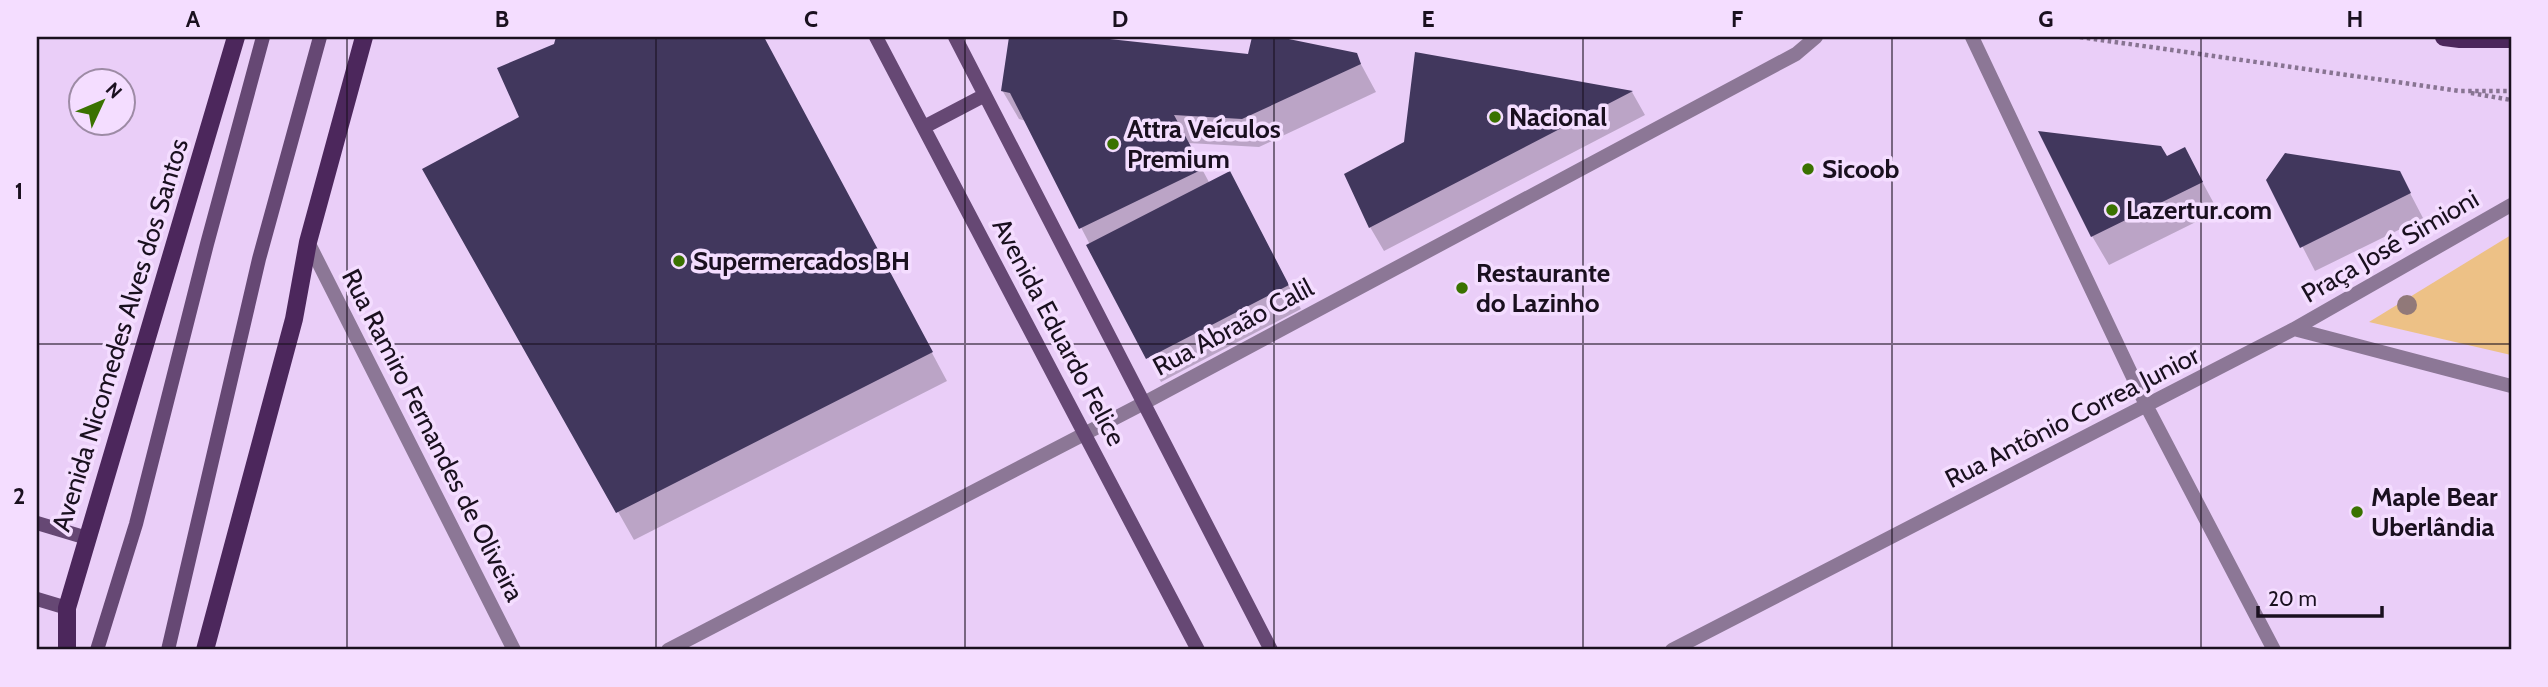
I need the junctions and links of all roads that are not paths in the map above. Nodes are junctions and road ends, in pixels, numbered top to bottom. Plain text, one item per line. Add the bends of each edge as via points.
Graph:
1 (236, 37) edge
2 (263, 37) edge
3 (320, 37) edge
4 (364, 37) edge
5 (876, 37) edge
6 (955, 37) edge
7 (1816, 37) edge
8 (1972, 37) edge
9 (2444, 37) edge
10 (2511, 38) edge
11 (985, 96) junction
12 (924, 127) junction
13 (2511, 205) edge
14 (308, 242) junction
15 (2294, 329) junction
16 (2511, 386) edge
17 (1144, 403) junction
18 (2147, 407) junction
19 (1084, 434) junction
20 (37, 523) edge
21 (87, 538) junction
22 (37, 599) edge
23 (67, 608) junction
24 (67, 650) edge
25 (97, 650) edge
26 (168, 650) edge
27 (205, 650) edge
28 (514, 650) edge
29 (667, 650) edge
30 (1198, 650) edge
31 (1271, 650) edge
32 (1672, 650) edge
33 (2274, 650) edge

1 - 21 main road, Avenida Nicomedes Alves dos Santos
2 - 25 street, Avenida Nicomedes Alves dos Santos via 136,524
3 - 26 street via 259,260
4 - 14 main road
5 - 12 street, Avenida Eduardo Felice
6 - 11 street, Avenida Eduardo Felice
7 - 17 street, Rua Abraão Calil via 1796,54
8 - 18 street
9 - 10 main road
11 - 12 street
11 - 17 street, Avenida Eduardo Felice
12 - 19 street, Avenida Eduardo Felice
13 - 15 street, Praça José Simioni
14 - 27 main road via 294,318
14 - 28 street, Rua Ramiro Fernandes de Oliveira
15 - 16 street
15 - 18 street, Rua Antônio Correa Junior
17 - 19 street, Rua Abraão Calil
17 - 31 street, Avenida Eduardo Felice
18 - 32 street, Rua Antônio Correa Junior
18 - 33 street
19 - 29 street, Rua Abraão Calil
19 - 30 street, Avenida Eduardo Felice
20 - 21 street
21 - 23 main road, Avenida Nicomedes Alves dos Santos
22 - 23 street
23 - 24 main road, Avenida Nicomedes Alves dos Santos

